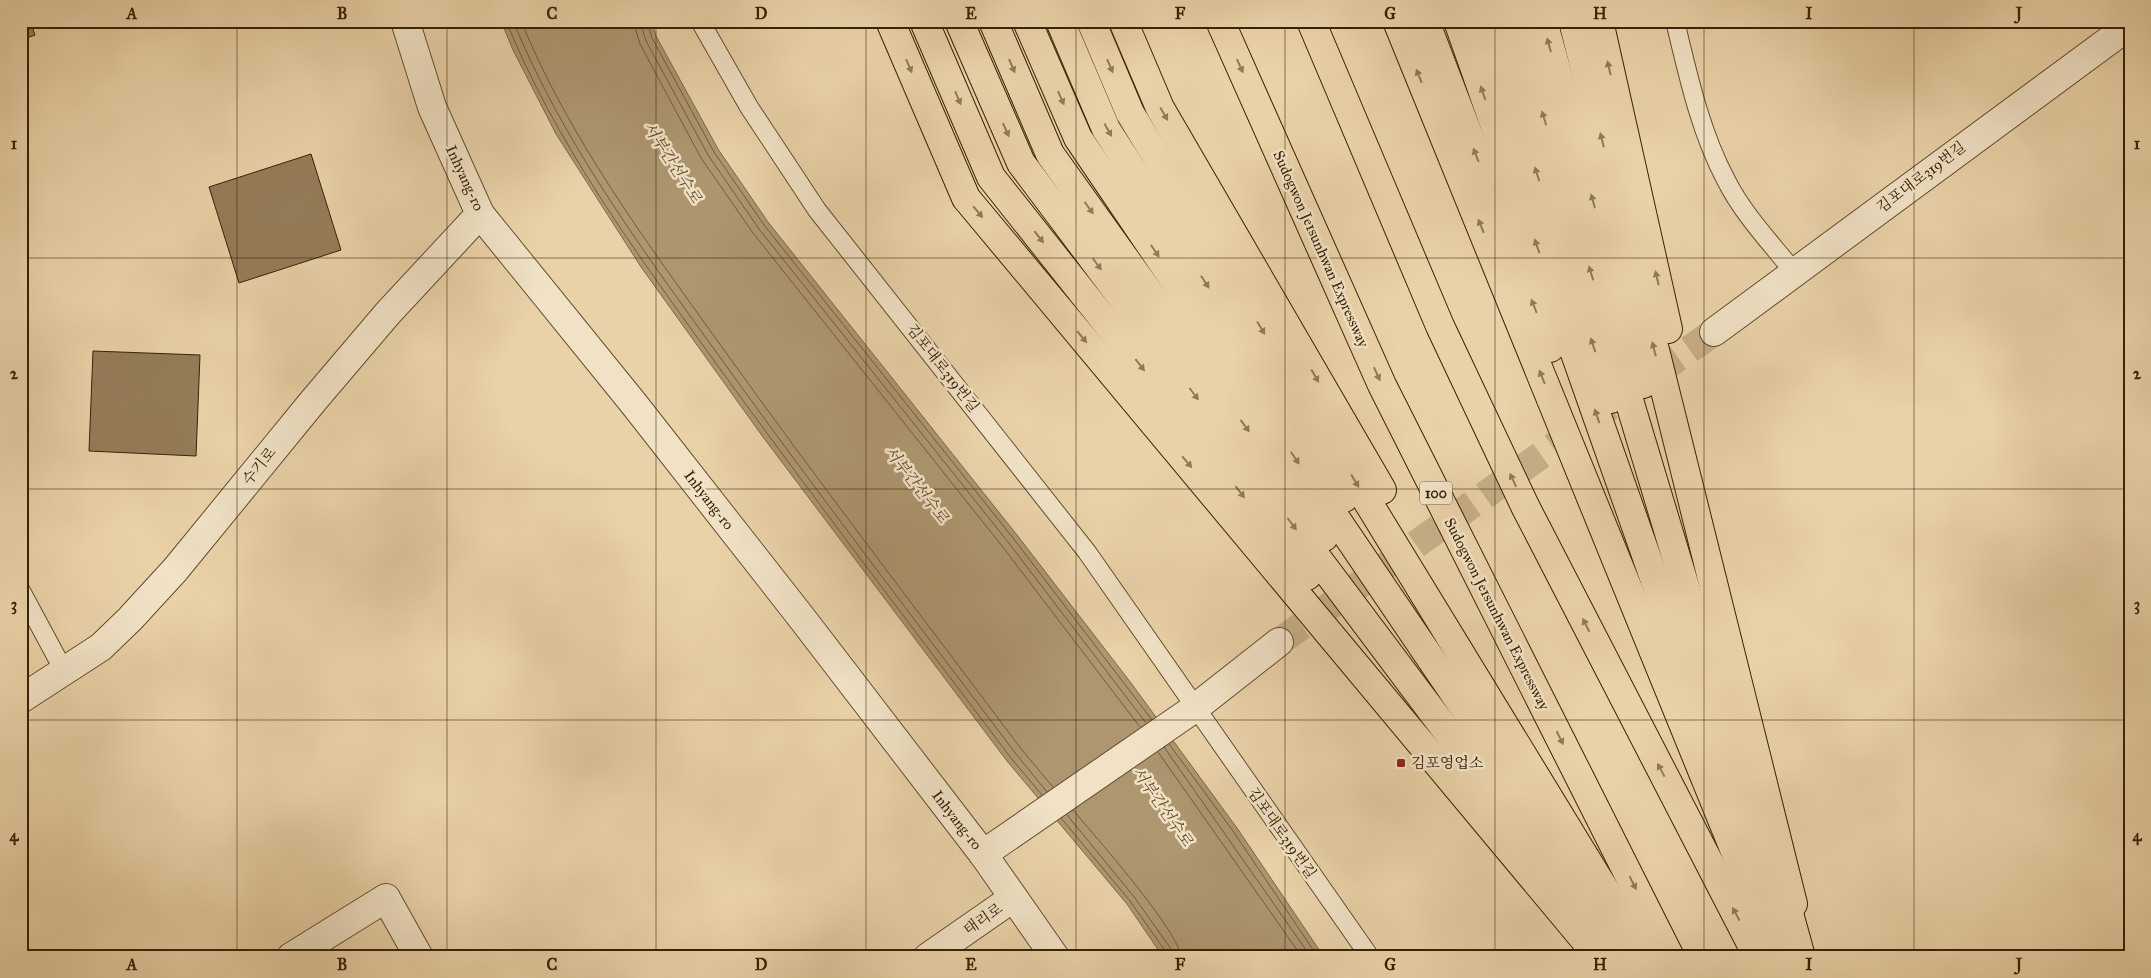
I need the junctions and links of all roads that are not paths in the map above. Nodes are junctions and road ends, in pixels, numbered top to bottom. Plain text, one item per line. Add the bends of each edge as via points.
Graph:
1 (405, 21) edge
2 (700, 21) edge
3 (890, 21) edge
4 (924, 21) edge
5 (959, 21) edge
6 (993, 21) edge
7 (1027, 21) edge
8 (1060, 21) edge
9 (1091, 21) edge
10 (1123, 21) edge
11 (1220, 21) edge
12 (1310, 21) edge
13 (1397, 21) edge
14 (1425, 21) edge
15 (1458, 21) edge
16 (1487, 21) edge
17 (1514, 21) edge
18 (1543, 21) edge
19 (1573, 21) edge
20 (1599, 21) edge
21 (1675, 21) edge
22 (2130, 25) edge
23 (480, 214) junction
24 (1794, 272) junction
25 (1714, 332) tunnel mouth
26 (21, 590) edge
27 (1279, 642) tunnel mouth
28 (64, 671) junction
29 (21, 698) edge
30 (1195, 708) junction
31 (982, 854) junction
32 (1013, 898) junction
33 (290, 957) edge
34 (419, 957) edge
35 (928, 957) edge
36 (1055, 957) edge
37 (1370, 957) edge
38 (1599, 957) edge
39 (1607, 957) edge
40 (1616, 957) edge
41 (1624, 957) edge
42 (1632, 957) edge
43 (1639, 957) edge
44 (1646, 957) edge
45 (1653, 957) edge
46 (1670, 957) edge
47 (1758, 957) edge
48 (1778, 957) edge
49 (1783, 957) edge
50 (1788, 957) edge
51 (1793, 957) edge
52 (1797, 957) edge
53 (1801, 957) edge
54 (1806, 957) edge
55 (1810, 957) edge

1 - 23 street, Inhyang-ro via 432,107
2 - 30 lane, 김포대로319번길 via 749,107 817,210 1087,552
3 -> 38 highway via 966,198
4 -> 39 highway via 991,177
5 -> 40 highway via 1021,163
6 -> 41 highway via 1050,154
7 -> 42 highway via 1078,138
8 -> 43 highway via 1106,129
9 -> 44 highway via 1130,113
10 -> 45 highway via 1160,108
11 -> 46 highway, Sudogwon Je1sunhwan Expressway / 100 via 1382,385
47 -> 12 highway via 1525,506 1440,326
48 -> 13 highway
49 -> 14 highway
50 -> 15 highway
51 -> 16 highway
52 -> 17 highway
53 -> 18 highway
54 -> 19 highway
55 -> 20 highway
21 - 24 lane via 1700,118 1726,181 1743,209
22 - 24 street, 김포대로319번길
23 - 28 street, 수기로 via 382,320 175,570 101,647
23 - 31 street, Inhyang-ro via 652,427
24 - 25 street, 김포대로319번길
26 - 28 lane
27 - 30 street
28 - 29 street, 수기로
30 - 31 street
30 - 37 lane, 김포대로319번길
31 - 32 street, Inhyang-ro
32 - 35 street, 태리로
32 - 36 street, Inhyang-ro
33 - 34 street via 386,898

